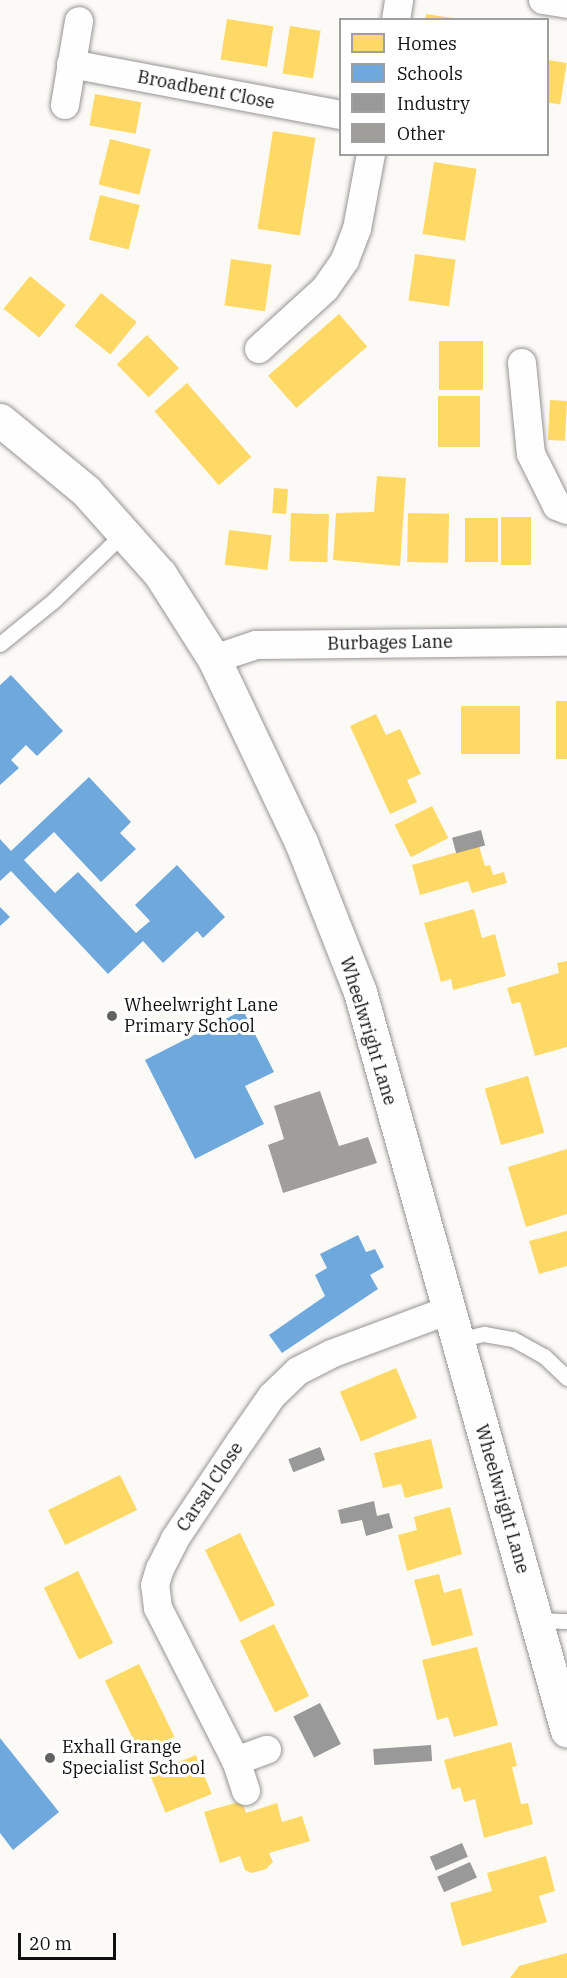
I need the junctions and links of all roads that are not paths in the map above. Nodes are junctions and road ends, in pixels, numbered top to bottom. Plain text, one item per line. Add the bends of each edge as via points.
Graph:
1 (399, 0) edge
2 (543, 0) edge
3 (567, 4) edge
4 (396, 18) edge
5 (79, 21) dead end
6 (71, 64) junction
7 (65, 105) dead end
8 (339, 115) edge
9 (371, 156) edge
10 (259, 349) dead end
11 (522, 363) dead end
12 (0, 420) edge
13 (567, 510) edge
14 (125, 532) junction
15 (567, 642) edge
16 (0, 644) edge
17 (214, 659) junction
18 (453, 1325) junction
19 (567, 1378) edge
20 (551, 1620) edge
21 (567, 1731) edge
22 (267, 1750) dead end
23 (236, 1761) junction
24 (246, 1791) dead end

1 - 4 street
2 - 3 street
5 - 6 street
6 - 7 street
6 - 8 street, Broadbent Close
9 - 10 street via 357,229 345,260 325,289
11 - 13 street via 531,454 557,506
12 - 14 street, Wheelwright Lane via 86,491
14 - 16 lane via 53,601
14 - 17 street, Wheelwright Lane via 174,593
15 - 17 street, Burbages Lane via 256,645
17 - 18 street, Wheelwright Lane via 301,842 360,992
18 - 19 lane via 513,1339 544,1356
18 - 20 street, Wheelwright Lane
18 - 23 street, Carsal Close via 331,1354 298,1371 272,1396 246,1433 175,1539 160,1569 155,1585 158,1608
20 - 21 street, Wheelwright Lane
22 - 23 street
23 - 24 street, Carsal Close

